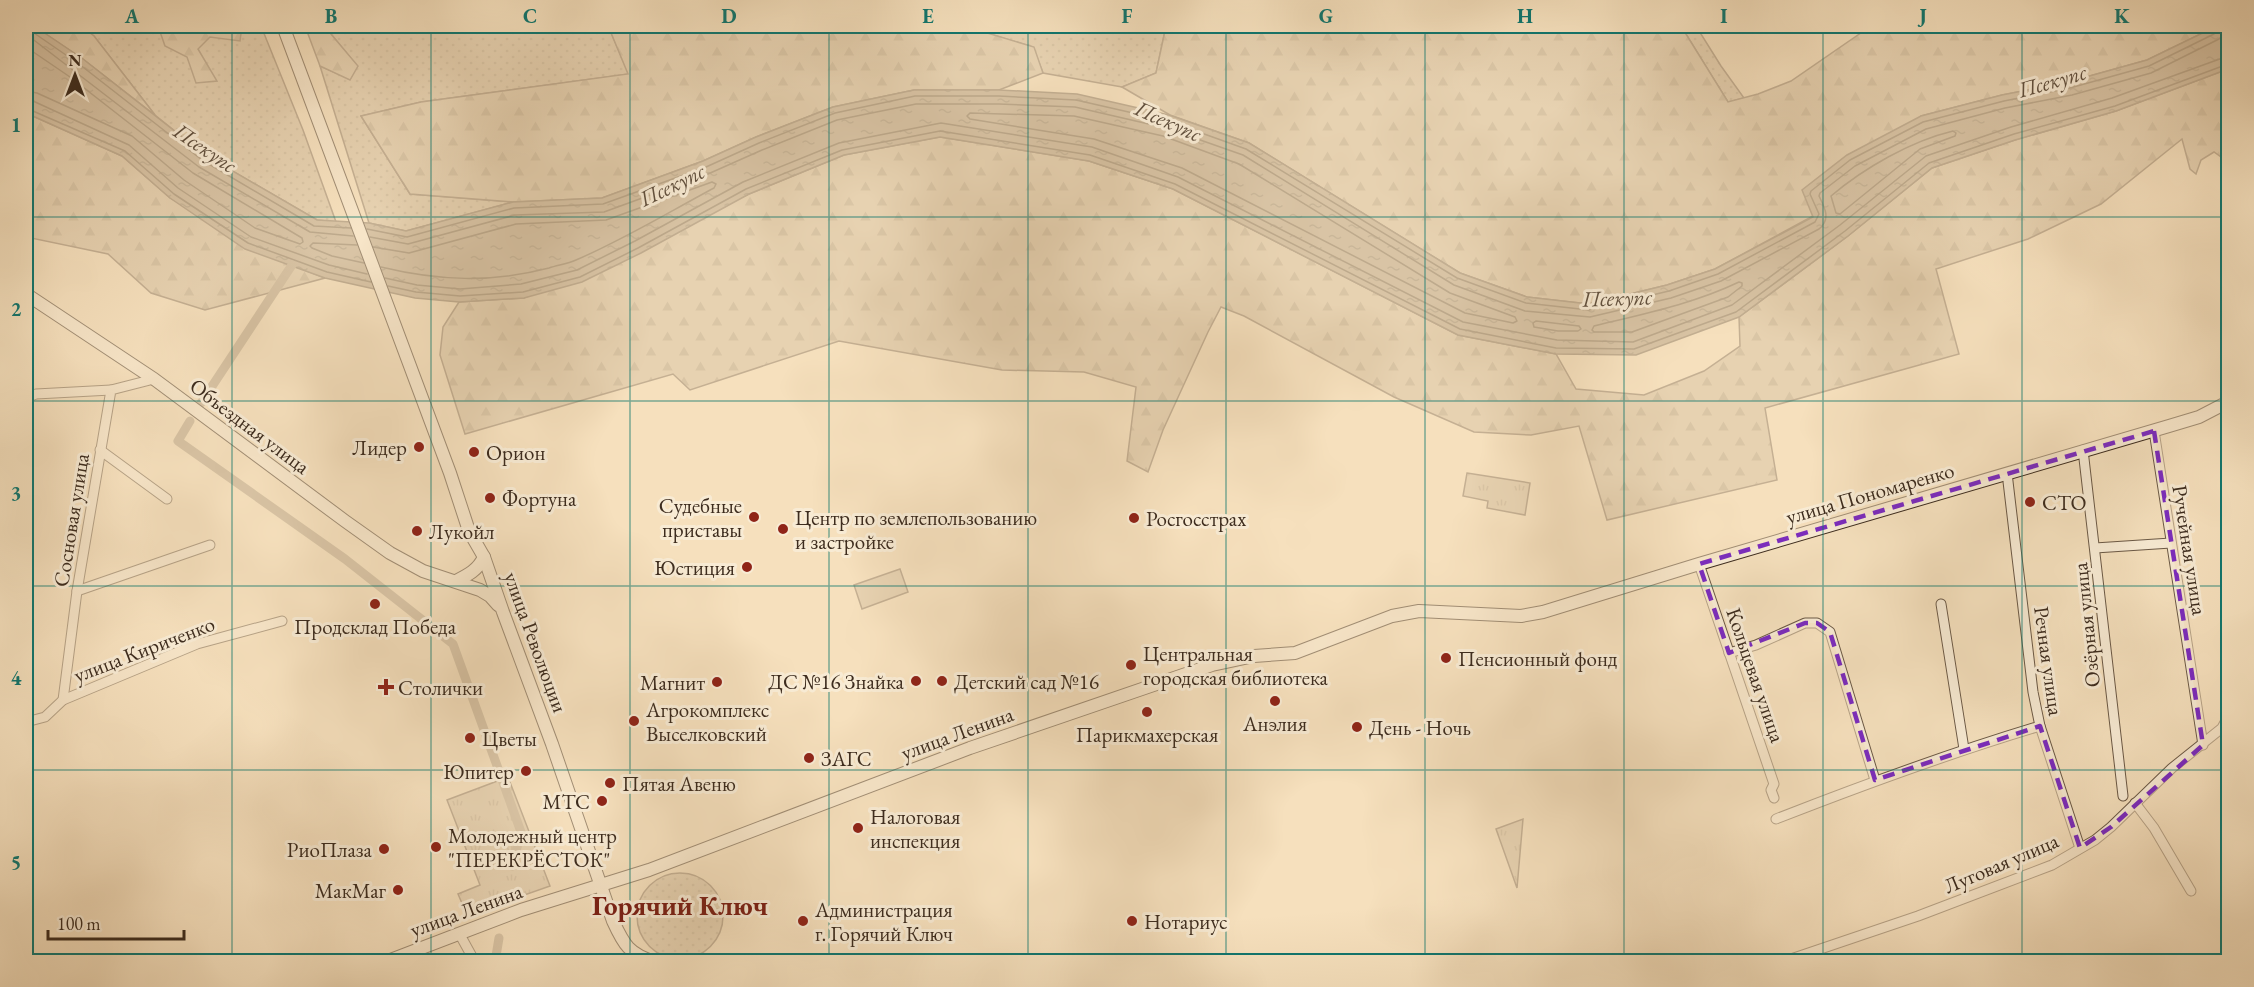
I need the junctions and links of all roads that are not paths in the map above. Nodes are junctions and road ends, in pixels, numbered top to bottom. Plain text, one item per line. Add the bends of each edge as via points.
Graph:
1 (283, 26) edge
2 (26, 294) edge
3 (154, 379) junction
4 (111, 390) junction
5 (26, 398) edge
6 (2229, 402) edge
7 (2154, 431) junction
8 (100, 450) junction
9 (2083, 450) junction
10 (2007, 473) junction
11 (167, 499) dead end
12 (2171, 543) junction
13 (210, 545) dead end
14 (2095, 548) junction
15 (484, 557) junction
16 (1699, 564) junction
17 (456, 581) junction
18 (77, 591) junction
19 (1941, 604) dead end
20 (503, 612) junction
21 (1521, 616) joint
22 (282, 621) dead end
23 (1729, 653) junction
24 (63, 700) junction
25 (2229, 717) edge
26 (26, 722) edge
27 (2040, 726) junction
28 (2203, 745) junction
29 (1964, 749) junction
30 (1875, 780) junction
31 (2123, 796) dead end
32 (1774, 798) dead end
33 (2135, 803) junction
34 (1776, 819) dead end
35 (2080, 848) junction
36 (601, 886) junction
37 (2191, 891) dead end
38 (459, 933) junction
39 (385, 962) edge
40 (475, 962) edge
41 (656, 962) edge
42 (1782, 962) edge

1 - 15 street, улица Революции via 469,531
2 - 3 street, Объездная улица
3 - 4 street
3 - 17 street, Объездная улица via 390,553 423,571
4 - 5 street via 36,394
4 - 8 street, Сосновая улица
6 - 7 street, улица Пономаренко via 2199,417
7 - 9 street, улица Пономаренко
7 - 12 street, Ручейная улица
8 - 11 street
8 - 18 street, Сосновая улица
9 - 10 street, улица Пономаренко
9 - 14 street, Озёрная улица
10 - 16 street, улица Пономаренко
10 - 27 street, Речная улица
12 - 14 street
12 - 28 street, Ручейная улица
13 - 18 street
14 - 31 street, Озёрная улица
15 - 17 street via 481,565
15 - 20 street, улица Революции
16 - 21 street, улица Пономаренко
16 - 23 street, Кольцевая улица
17 - 20 street, Объездная улица via 490,596
18 - 24 street, Сосновая улица
19 - 29 street
20 - 36 street, улица Революции
21 - 36 street, улица Ленина via 1419,611 1392,616 1295,653 1212,665 959,752
22 - 24 street, улица Кириченко via 197,644
23 - 30 street via 1805,623 1817,623 1830,632
23 - 32 street, Кольцевая улица via 1774,784
24 - 26 street, улица Кириченко via 45,717
25 - 28 street, Луговая улица
27 - 29 street
27 - 35 street, Речная улица
28 - 33 street, Луговая улица
29 - 30 street
30 - 34 street
33 - 35 street, Луговая улица via 2103,834
33 - 37 street
35 - 42 street, Луговая улица via 2052,865 1941,908
36 - 38 street, улица Ленина
36 - 41 street, улица Революции via 624,944 638,957
38 - 39 street, улица Ленина
38 - 40 street

